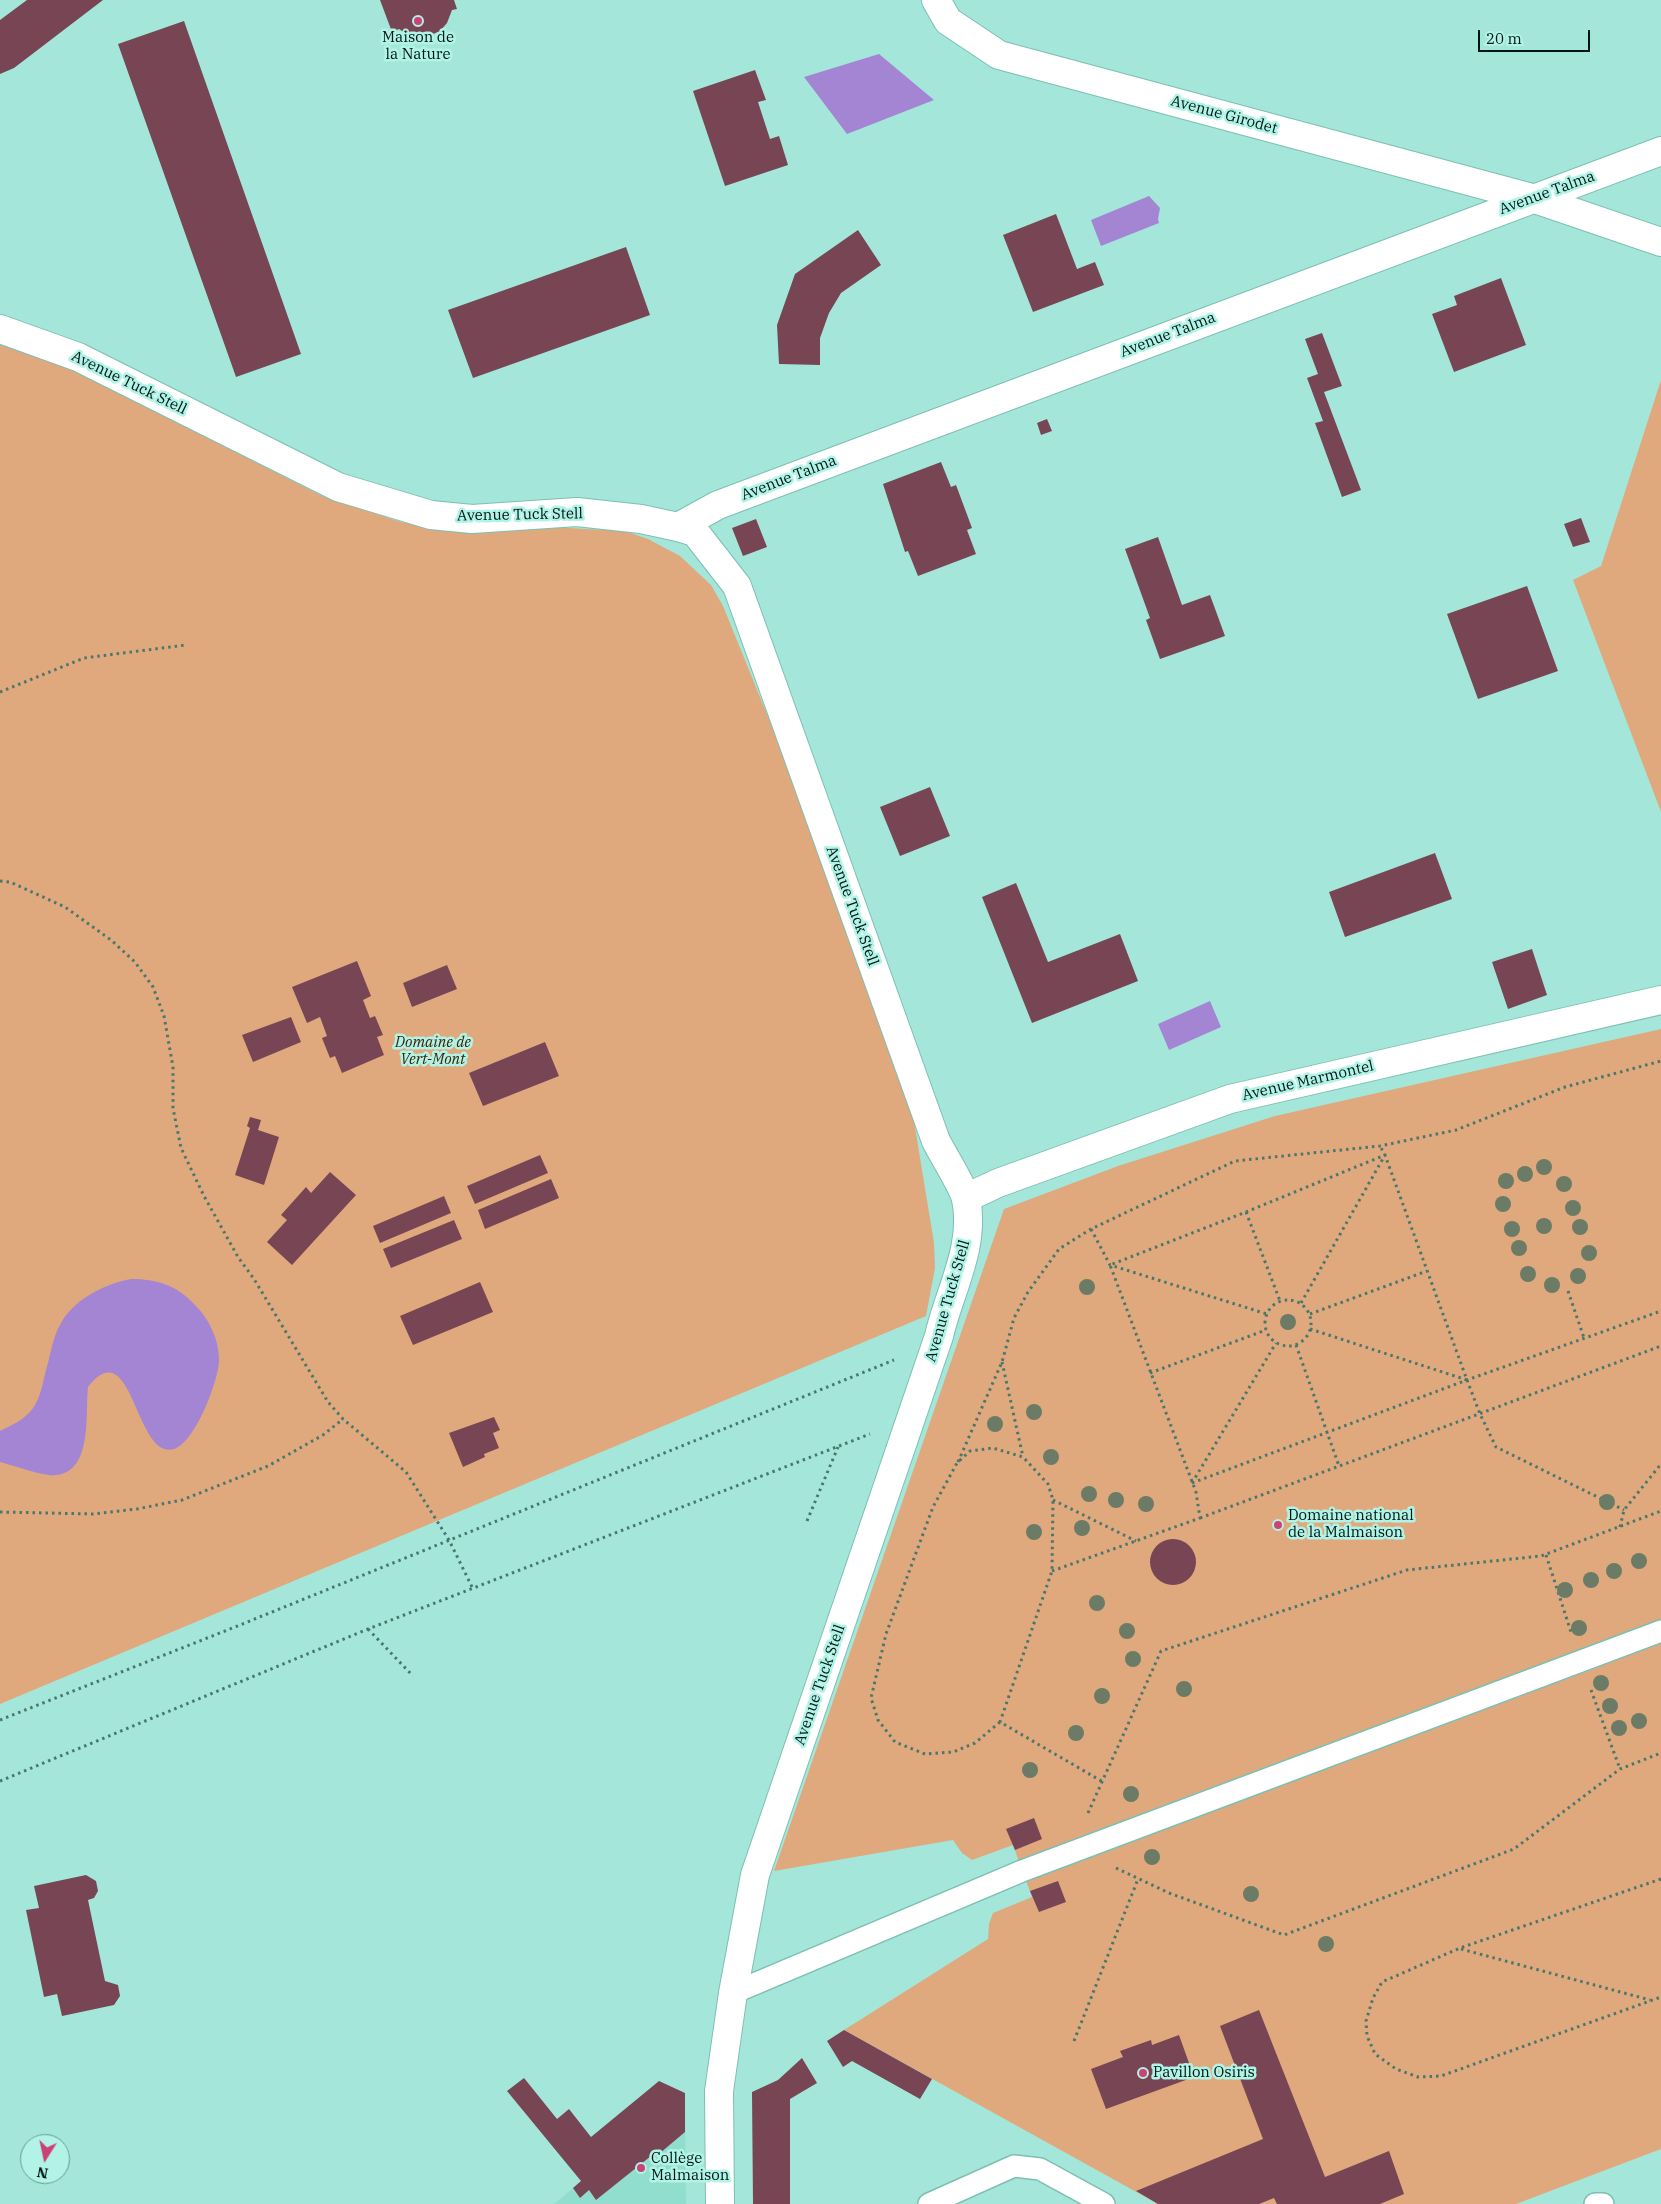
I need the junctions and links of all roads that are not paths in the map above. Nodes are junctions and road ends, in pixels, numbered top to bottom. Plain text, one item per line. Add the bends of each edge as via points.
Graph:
1 (936, 0) edge
2 (1661, 152) edge
3 (1532, 198) junction
4 (1661, 242) edge
5 (0, 329) edge
6 (678, 527) junction
7 (1661, 1000) edge
8 (966, 1198) junction
9 (1661, 1631) edge
10 (733, 1993) junction
11 (720, 2204) edge
12 (929, 2204) edge
13 (1104, 2204) edge
14 (1595, 2204) edge
15 (1603, 2204) edge

1 - 3 street, Avenue Girodet via 948,21 999,55
2 - 3 street, Avenue Talma
3 - 4 street, Avenue Girodet
3 - 6 street, Avenue Talma via 718,505
5 - 6 street, Avenue Tuck Stell via 78,357 338,487 394,505 430,515 472,519 577,512
6 - 8 street, Avenue Tuck Stell via 695,532 737,586 936,1141
7 - 8 street, Avenue Marmontel via 1230,1099 998,1183
8 - 10 street, Avenue Tuck Stell via 968,1231 960,1267 756,1875
9 - 10 lane via 1022,1871
10 - 11 street, Avenue Tuck Stell via 719,2091
12 - 13 lane via 1014,2166 1040,2169
14 - 15 lane

